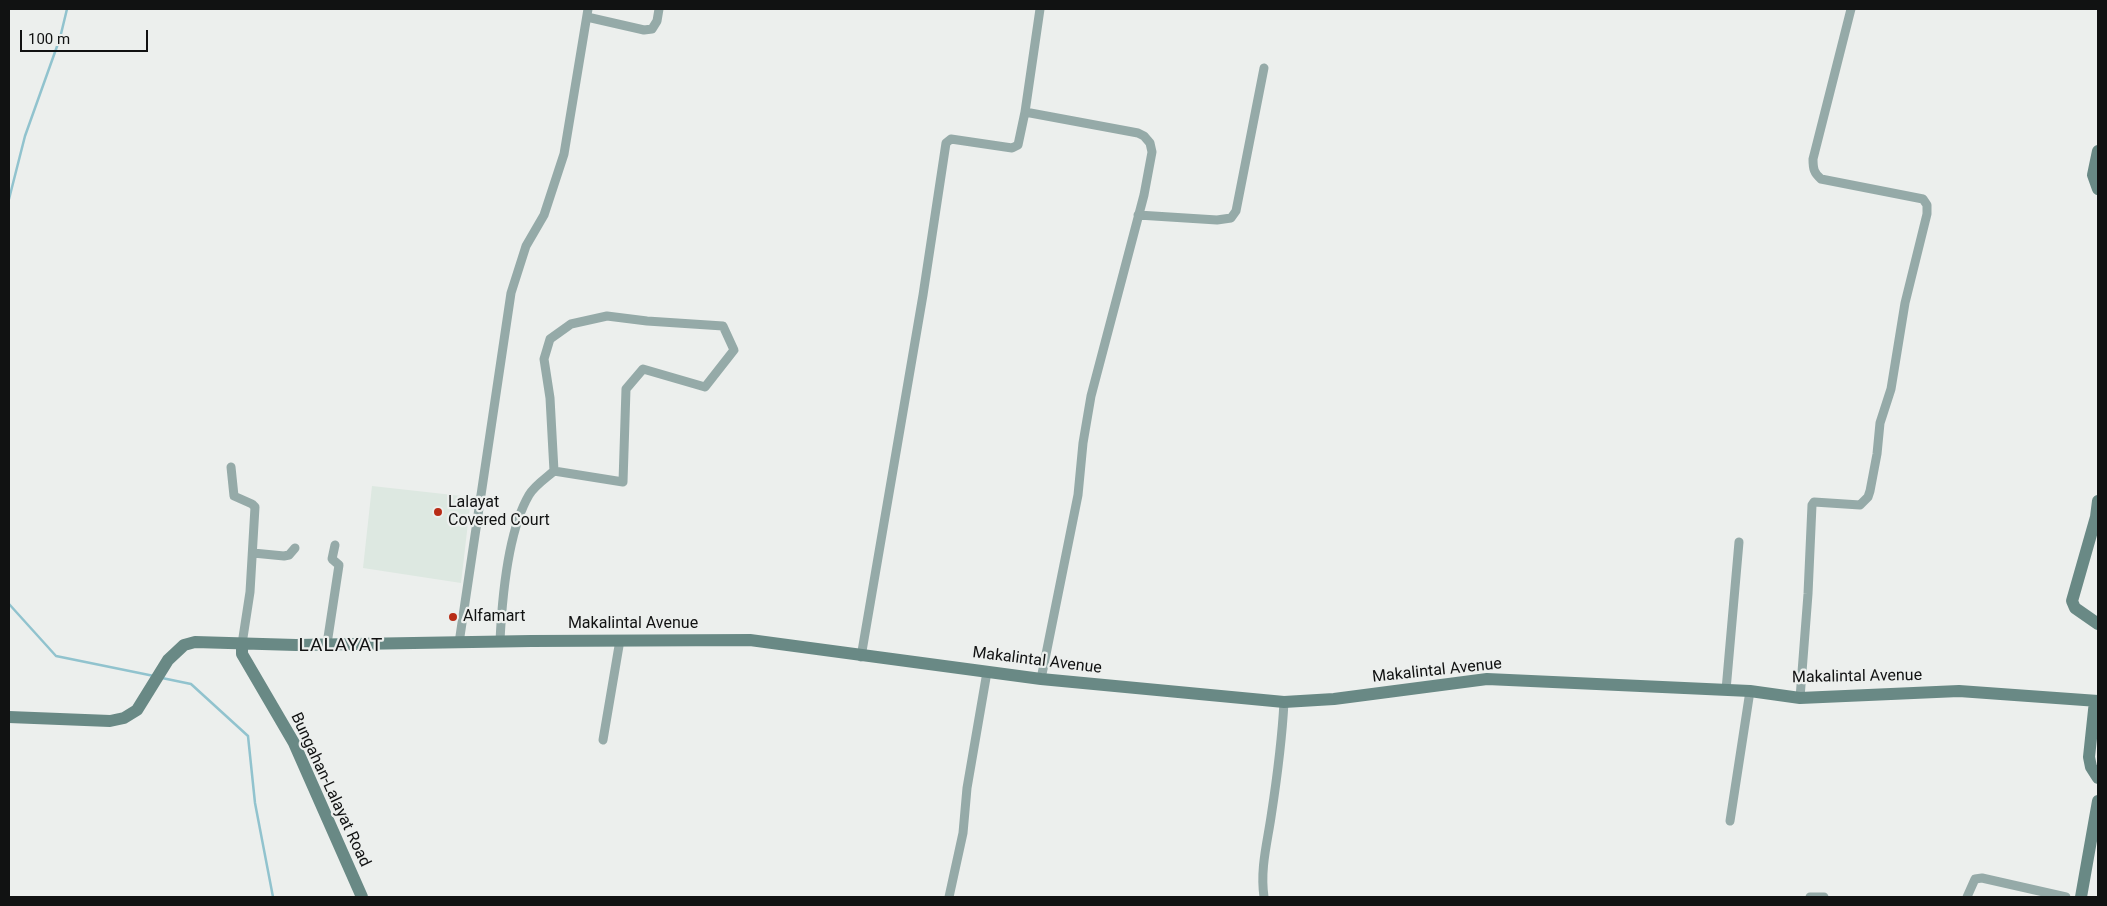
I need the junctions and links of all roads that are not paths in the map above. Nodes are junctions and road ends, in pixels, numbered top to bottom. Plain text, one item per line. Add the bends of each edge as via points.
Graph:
1 (659, 9) edge
2 (1040, 9) edge
3 (1851, 9) edge
4 (587, 13) edge
5 (1264, 68) dead end
6 (1025, 112) junction
7 (2098, 151) edge
8 (2098, 189) edge
9 (1138, 215) junction
10 (231, 467) dead end
11 (554, 471) junction
12 (2098, 501) edge
13 (1739, 542) dead end
14 (335, 545) dead end
15 (295, 548) dead end
16 (254, 553) junction
17 (2098, 624) edge
18 (620, 640) junction
19 (500, 641) junction
20 (459, 643) junction
21 (242, 644) junction
22 (327, 644) junction
23 (861, 656) junction
24 (987, 672) junction
25 (1041, 679) junction
26 (1726, 690) junction
27 (1750, 691) junction
28 (1800, 698) junction
29 (2096, 701) edge
30 (1284, 702) junction
31 (9, 717) edge
32 (603, 740) dead end
33 (2098, 778) edge
34 (2098, 801) edge
35 (1730, 821) dead end
36 (362, 897) edge
37 (949, 897) edge
38 (1264, 897) edge
39 (1810, 897) edge
40 (1824, 897) edge
41 (1967, 897) edge
42 (2066, 897) edge
43 (2081, 897) edge

1 - 4 street via 652,29 644,30
2 - 6 street
3 - 28 street via 1814,159 1816,174 1822,179 1923,199 1927,214 1905,303 1891,389 1880,423 1870,492 1860,504 1822,501 1812,505
4 - 20 street via 564,154 544,215 526,246 511,293
5 - 9 street via 1236,212 1230,218 1217,220
6 - 9 street via 1144,136 1152,152
6 - 23 street via 1018,144 1012,148 951,138 946,143
7 - 8 main road via 2093,175
9 - 25 street via 1091,396 1078,495
10 - 16 street via 234,496 255,508
11 - 11 street via 550,398 544,359 550,339 571,324 607,316 723,326 734,350 705,387 643,369 626,389 624,482
11 - 19 street via 530,494 517,524 502,597
12 - 17 main road via 2072,601 2075,608
13 - 26 street
14 - 22 street via 332,559 339,565
15 - 16 street via 284,556
16 - 21 street
18 - 19 main road, Makalintal Avenue
18 - 23 main road, Makalintal Avenue via 750,640
18 - 32 street
19 - 20 main road, Makalintal Avenue
20 - 22 main road, Makalintal Avenue
21 - 22 main road, Makalintal Avenue
21 - 31 main road, Makalintal Avenue via 195,642 184,645 168,660 137,710 124,718 110,721
21 - 36 main road, Bungahan-Lalayat Road via 242,654 294,743
23 - 24 main road, Makalintal Avenue
24 - 25 main road, Makalintal Avenue
24 - 37 street via 967,788 963,833
25 - 30 main road, Makalintal Avenue
26 - 27 main road, Makalintal Avenue
26 - 30 main road, Makalintal Avenue via 1487,680
27 - 28 main road, Makalintal Avenue
27 - 35 street
28 - 29 main road, Makalintal Avenue via 1959,691
29 - 33 main road via 2089,757
30 - 38 street via 1282,741 1264,852
34 - 43 main road
39 - 40 street
41 - 42 street via 1975,880 1982,878

